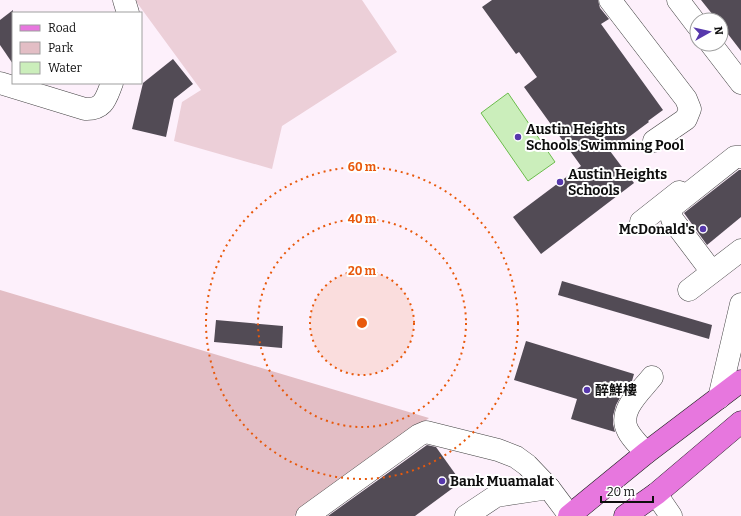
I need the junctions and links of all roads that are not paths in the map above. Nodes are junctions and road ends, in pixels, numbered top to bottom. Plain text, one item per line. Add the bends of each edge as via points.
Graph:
1 (124, 0) edge
2 (610, 0) edge
3 (678, 0) edge
4 (128, 12) edge
5 (689, 14) edge
6 (718, 52) edge
7 (0, 83) edge
8 (741, 83) edge
9 (112, 84) edge
10 (654, 140) dead end
11 (741, 144) edge
12 (741, 157) edge
13 (641, 222) dead end
14 (741, 250) edge
15 (712, 272) junction
16 (690, 290) dead end
17 (741, 304) edge
18 (652, 377) dead end
19 (741, 381) edge
20 (718, 398) junction
21 (741, 422) edge
22 (646, 453) junction
23 (549, 488) junction
24 (656, 494) junction
25 (307, 516) edge
26 (466, 516) edge
27 (570, 516) edge
28 (625, 516) edge
29 (671, 516) edge

1 - 4 street
2 - 10 street via 686,99 690,109 686,119
3 - 5 street
6 - 8 street
7 - 9 street via 91,110 103,104
11 - 13 street
12 - 15 street via 735,157 673,206 671,212 672,219
14 - 15 street
15 - 16 street
17 - 20 street
18 - 22 street via 630,404 625,420 628,432
19 - 20 main road
20 - 22 main road
21 - 24 main road
22 - 27 main road
23 - 25 street via 516,457 498,450 422,433
23 - 26 street via 496,496
23 - 27 street
24 - 28 main road
24 - 29 street

